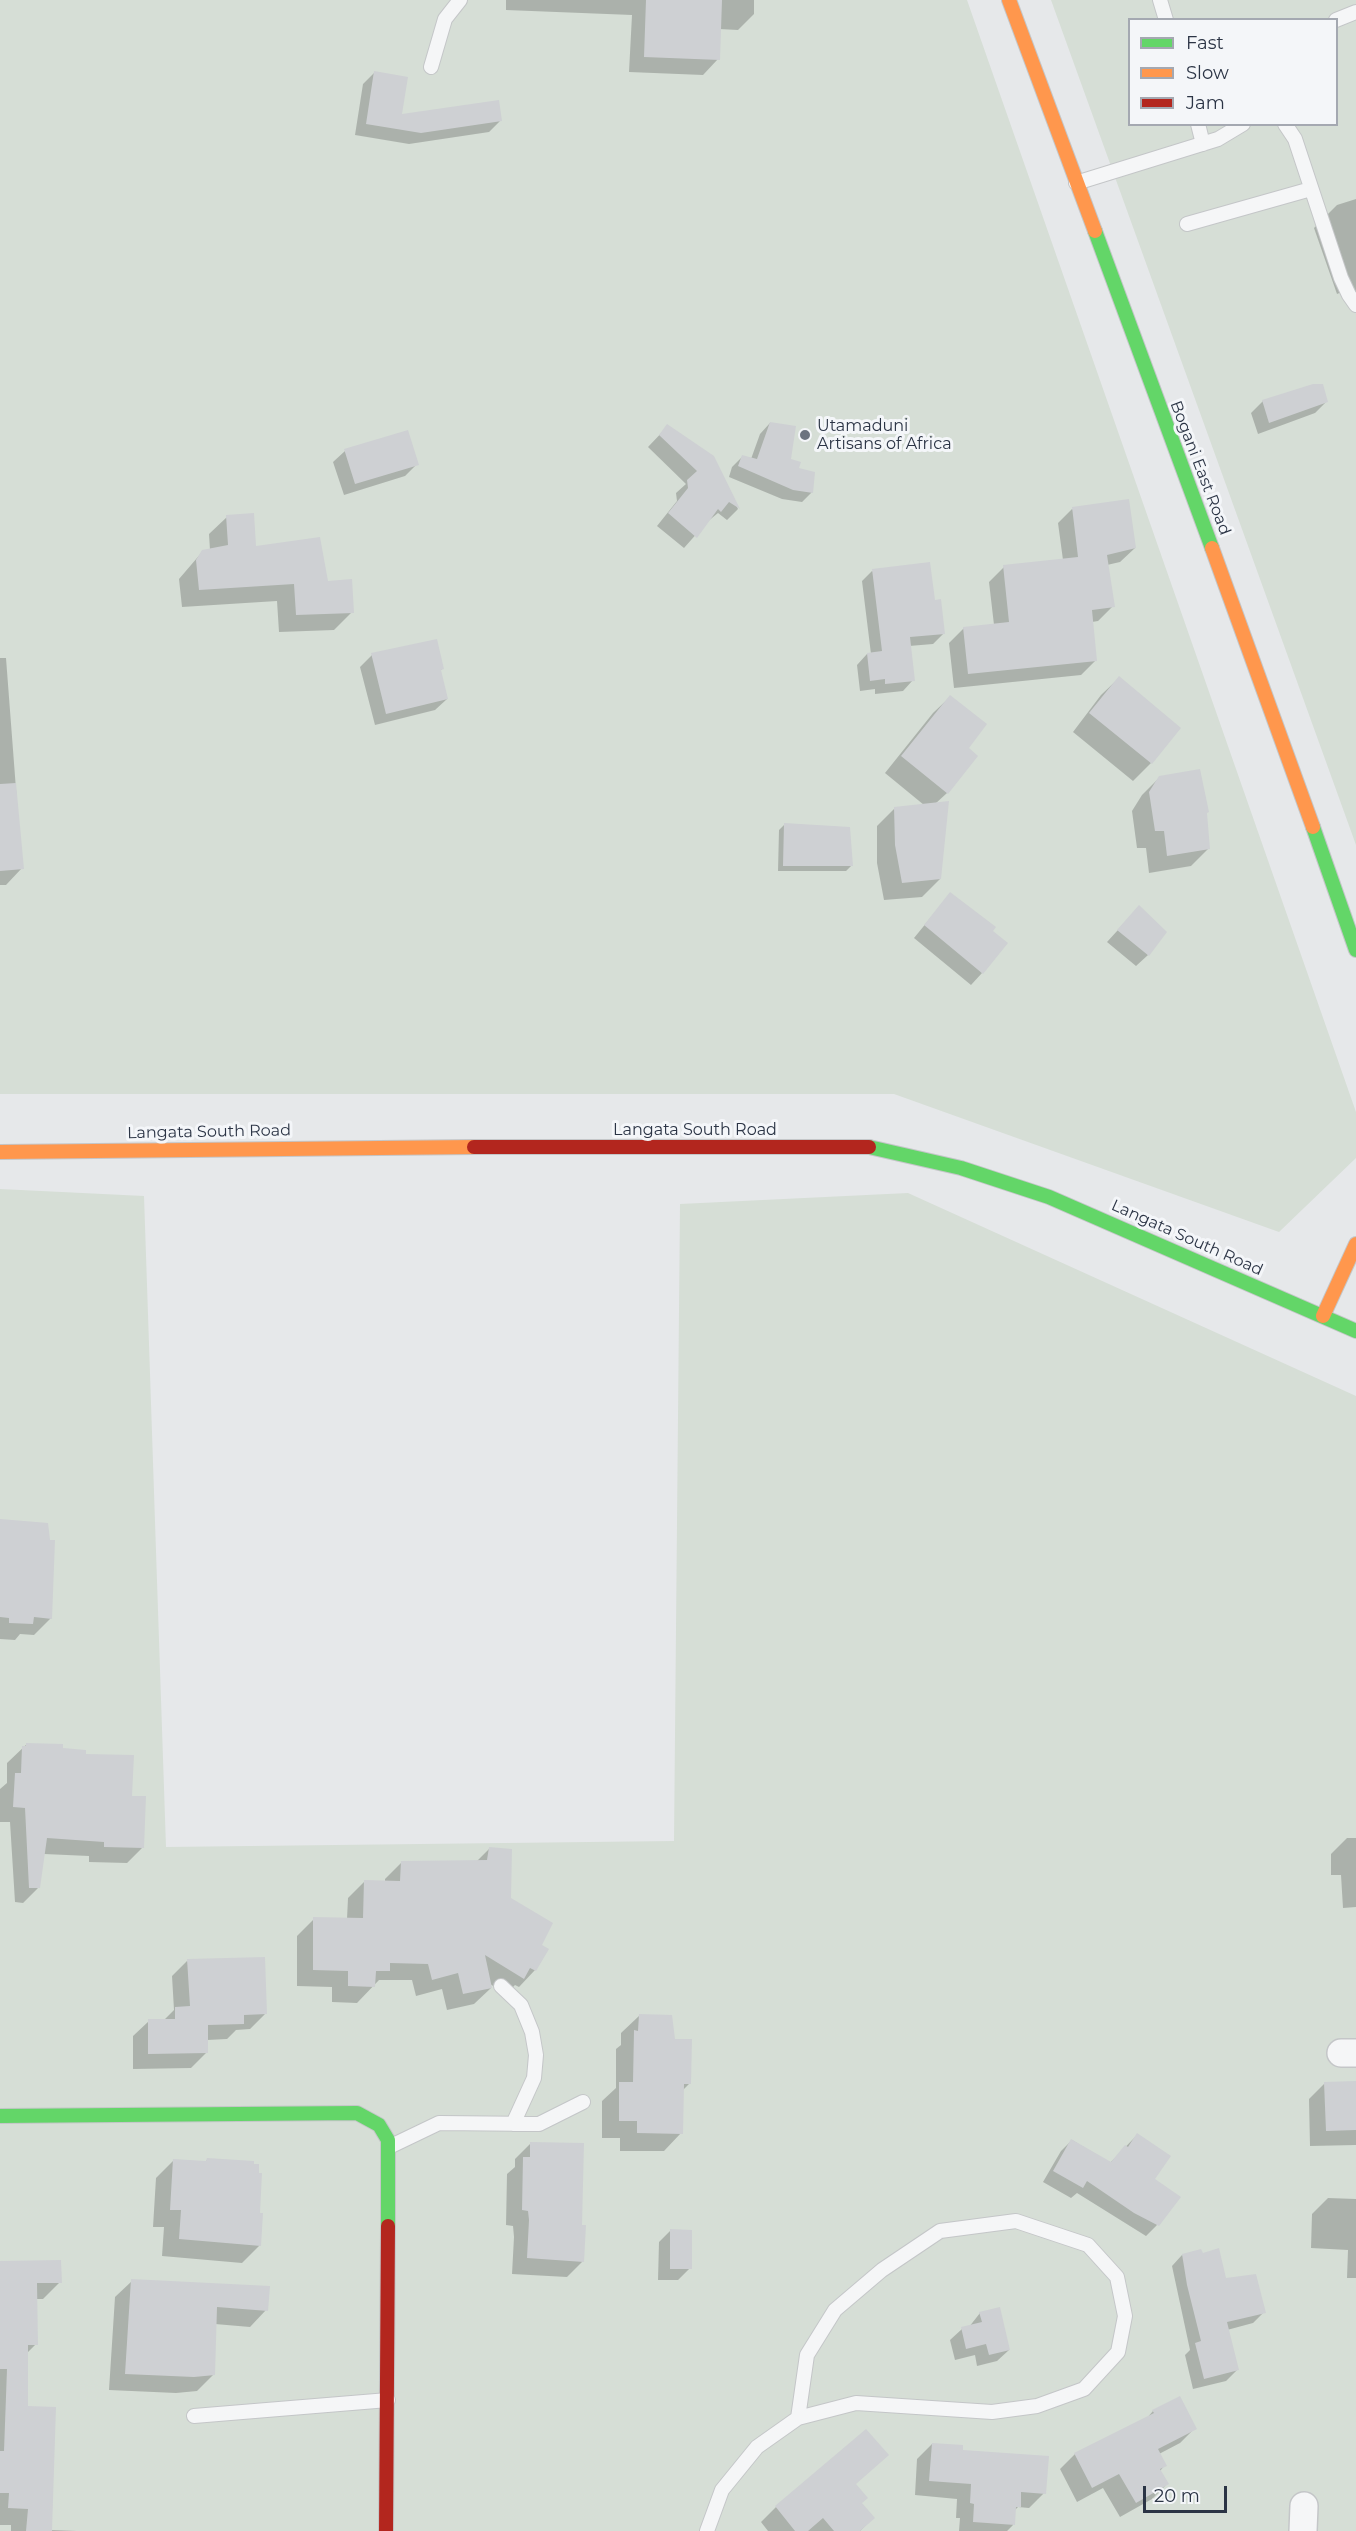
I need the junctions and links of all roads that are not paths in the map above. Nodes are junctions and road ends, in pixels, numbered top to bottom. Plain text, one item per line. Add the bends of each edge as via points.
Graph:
1 (460, 0) edge
2 (1009, 0) edge
3 (1160, 0) edge
4 (1356, 12) edge
5 (1165, 18) edge
6 (1338, 19) edge
7 (430, 67) dead end
8 (1198, 126) edge
9 (1240, 126) edge
10 (1286, 126) edge
11 (1203, 144) junction
12 (1076, 183) junction
13 (1311, 189) junction
14 (1187, 224) dead end
15 (1356, 305) edge
16 (1356, 950) edge
17 (0, 1152) edge
18 (1356, 1244) edge
19 (1323, 1316) junction
20 (1356, 1331) edge
21 (501, 1986) dead end
22 (583, 2102) dead end
23 (0, 2116) edge
24 (513, 2124) junction
25 (389, 2147) junction
26 (388, 2400) junction
27 (194, 2416) dead end
28 (798, 2418) junction
29 (386, 2531) edge
30 (707, 2531) edge

1 - 7 lane via 445,19
2 - 12 street, Bogani East Road
3 - 5 lane
4 - 6 lane
8 - 11 lane
9 - 11 lane
10 - 13 lane via 1295,139
11 - 12 lane
12 - 16 street, Bogani East Road via 1256,665
13 - 14 lane
13 - 15 lane via 1341,278
17 - 19 street, Langata South Road via 864,1146 961,1168 1049,1197
18 - 19 street
19 - 20 street, Langata South Road
21 - 24 lane via 521,2005 536,2055 534,2078
22 - 24 lane via 539,2124
23 - 25 street via 357,2113 380,2124
24 - 25 lane via 439,2123
25 - 26 street
26 - 27 lane
26 - 29 street
28 - 28 lane via 856,2403 992,2412 1037,2406 1084,2389 1118,2352 1125,2316 1117,2277 1088,2245 1016,2221 940,2231 882,2270 835,2310 807,2355
28 - 30 lane via 757,2447 723,2490

